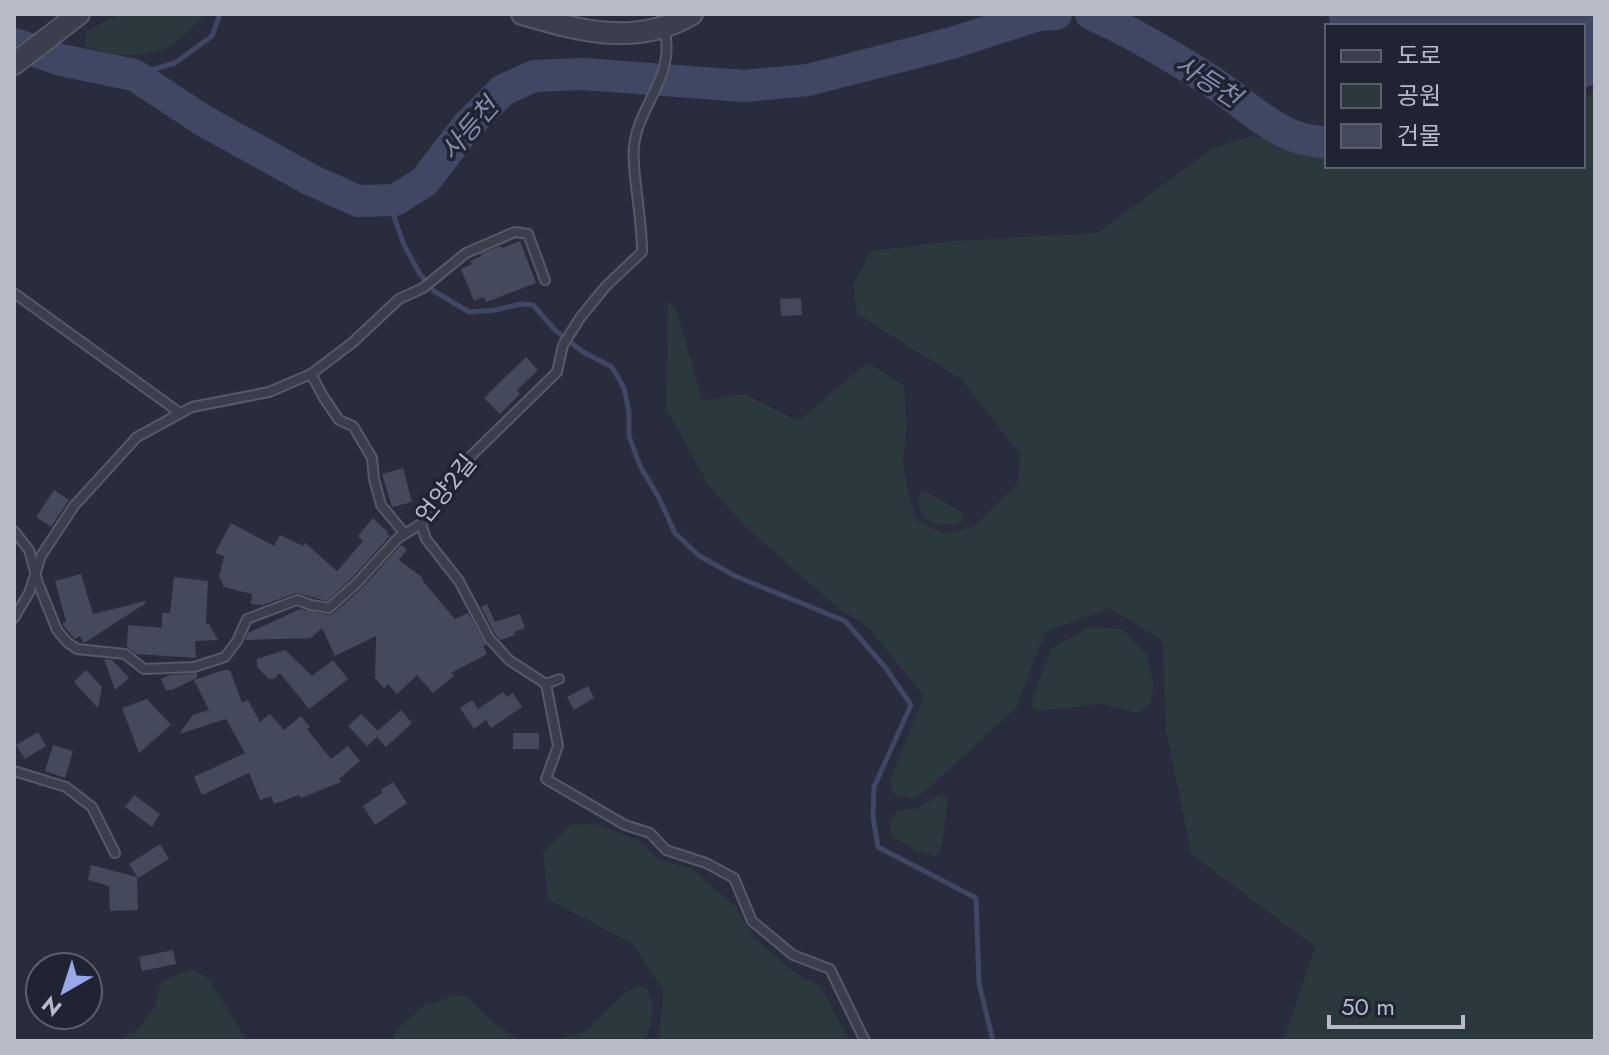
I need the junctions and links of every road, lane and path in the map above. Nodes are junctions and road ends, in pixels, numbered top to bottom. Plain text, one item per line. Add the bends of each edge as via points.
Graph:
1 (522, 14) edge
2 (692, 14) edge
3 (78, 15) edge
4 (664, 27) junction
5 (15, 64) edge
6 (545, 280) dead end
7 (14, 293) edge
8 (311, 374) junction
9 (180, 413) junction
10 (421, 524) junction
11 (14, 531) edge
12 (405, 534) junction
13 (36, 575) junction
14 (14, 618) edge
15 (559, 679) dead end
16 (546, 684) junction
17 (14, 771) edge
18 (115, 853) dead end
19 (865, 1041) edge

1 - 4 street via 607,33
2 - 4 street
3 - 5 street
4 - 10 lane, 언양2길 via 667,62 634,146 642,252 606,286 569,335 557,372 471,456
6 - 8 lane via 528,234 515,232 466,253 423,288 399,299
7 - 9 lane
8 - 9 lane via 269,392
8 - 12 lane via 339,420 353,426 372,458 381,505
9 - 13 lane via 137,437 74,506 41,556
10 - 12 lane, 언양2길
10 - 16 lane via 489,638 509,660
11 - 13 lane, 언양2길 via 29,550
12 - 13 lane, 언양2길 via 329,608 297,600 247,619 225,657 194,667 144,669 125,654 77,649 57,630
13 - 14 lane
15 - 16 lane
16 - 19 lane via 558,746 546,779 625,825 650,833 666,850 734,878 752,921 793,955 830,969
17 - 18 lane via 66,787 92,807

